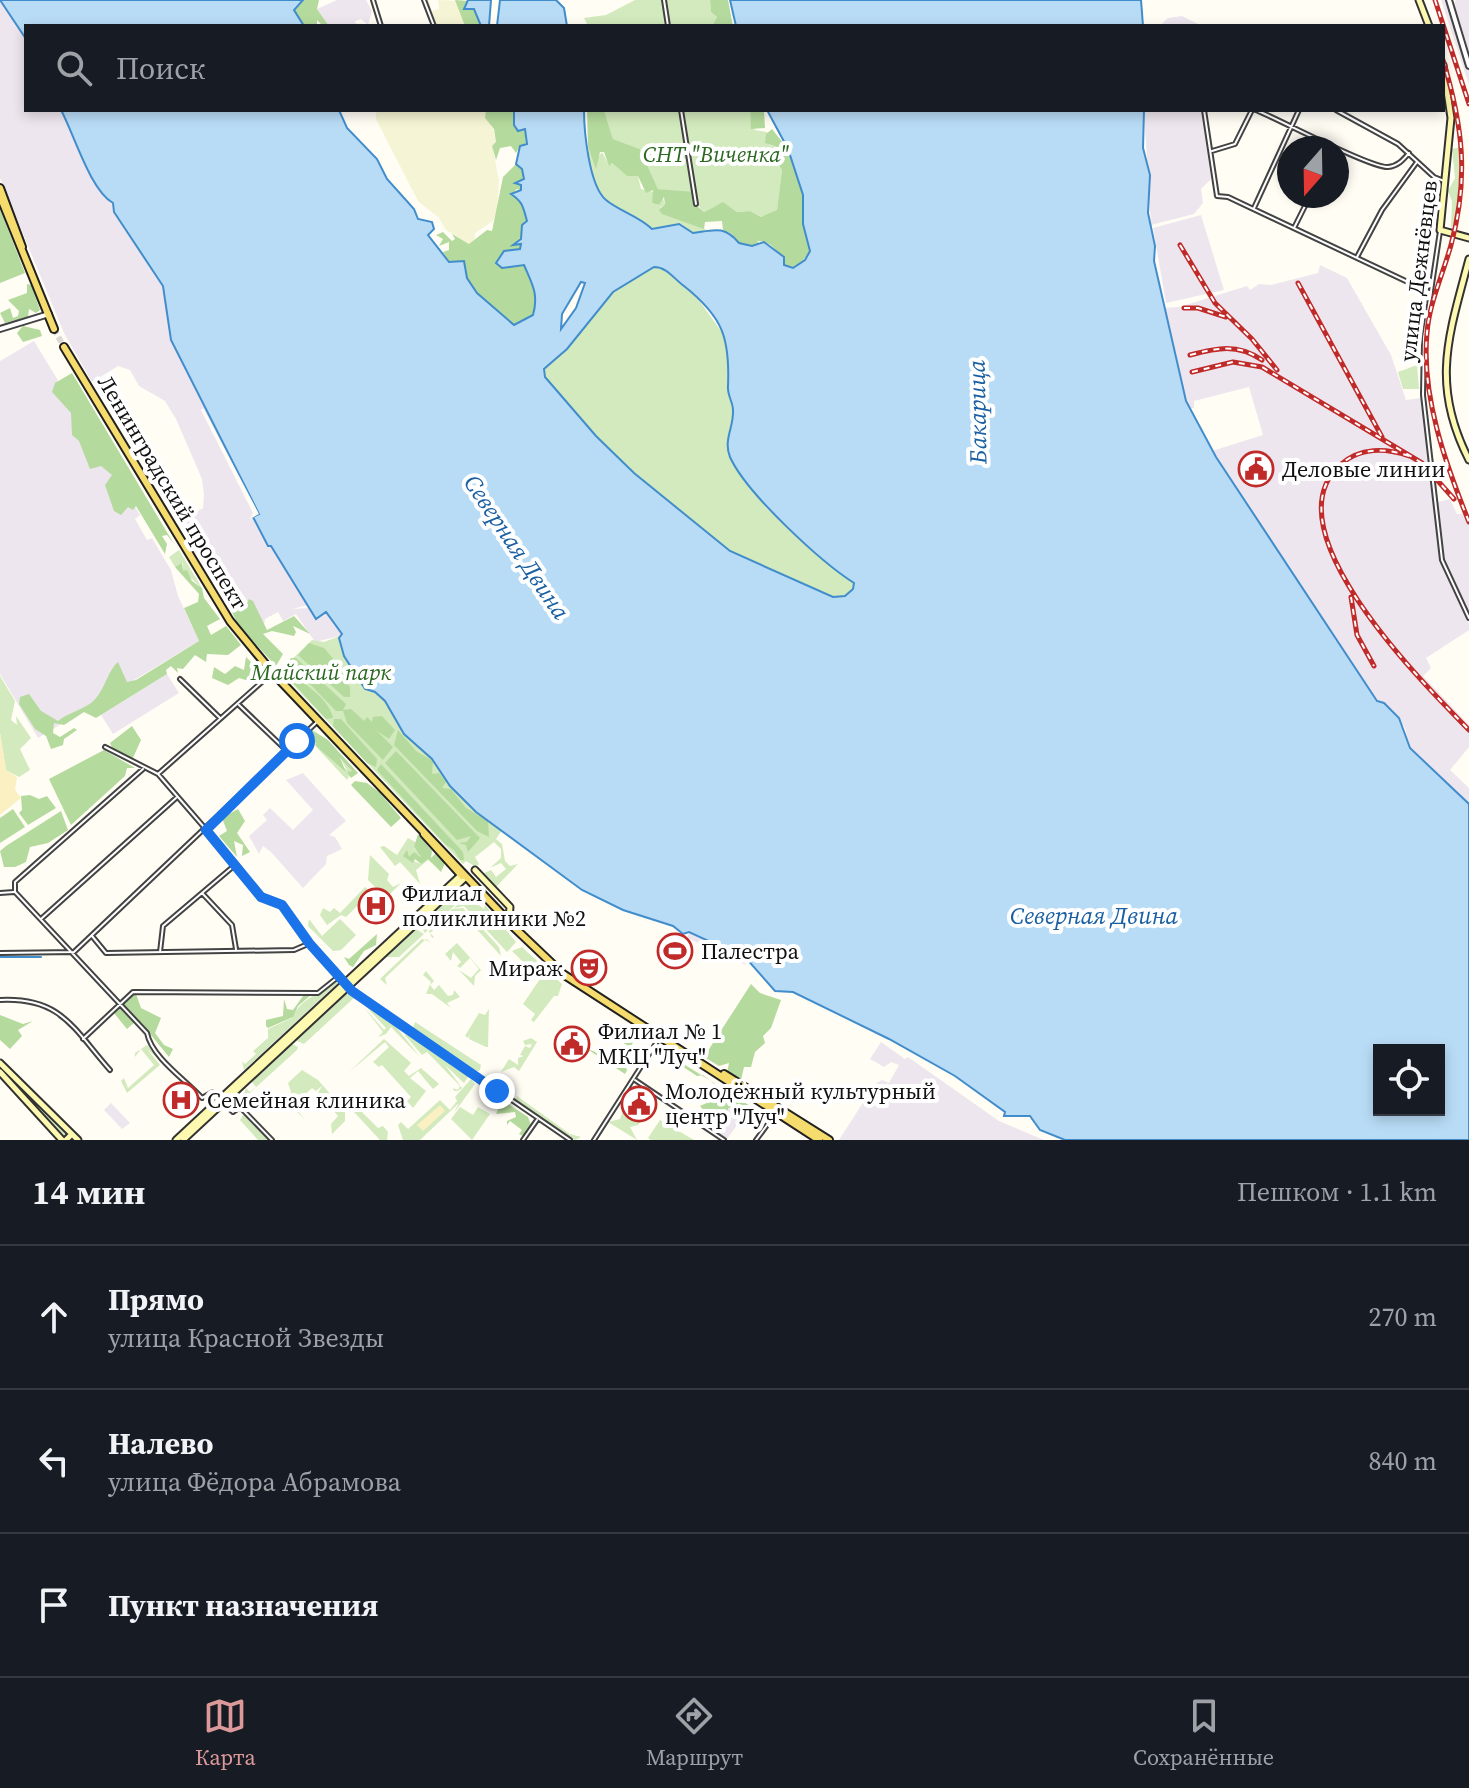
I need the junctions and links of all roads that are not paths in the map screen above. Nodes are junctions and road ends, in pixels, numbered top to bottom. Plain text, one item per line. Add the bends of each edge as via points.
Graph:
1 (373, 0) edge
2 (424, 0) edge
3 (664, 0) edge
4 (1419, 0) edge
5 (1449, 0) edge
6 (380, 24) edge
7 (433, 24) edge
8 (668, 24) edge
9 (1428, 24) edge
10 (1469, 66) edge
11 (1445, 78) edge
12 (681, 112) edge
13 (1204, 112) edge
14 (1253, 112) edge
15 (1259, 112) edge
16 (1298, 112) edge
17 (1341, 112) edge
18 (1293, 125) junction
19 (1314, 136) edge
20 (1211, 151) junction
21 (1409, 153) junction
22 (1349, 154) edge
23 (1418, 161) junction
24 (1445, 181) junction
25 (0, 188) edge
26 (1, 197) edge
27 (696, 204) dead end
28 (1304, 208) edge
29 (1254, 209) junction
30 (1294, 229) junction
31 (1440, 230) junction
32 (1469, 238) edge
33 (1357, 259) junction
34 (1469, 259) edge
35 (1432, 293) junction
36 (49, 314) junction
37 (0, 329) edge
38 (54, 329) tunnel mouth
39 (64, 347) tunnel mouth
40 (1469, 460) edge
41 (1469, 618) edge
42 (272, 672) junction
43 (180, 679) dead end
44 (238, 703) junction
45 (220, 719) junction
46 (319, 721) junction
47 (105, 747) dead end
48 (287, 751) junction
49 (144, 768) junction
50 (158, 774) junction
51 (176, 797) junction
52 (206, 830) junction
53 (236, 864) junction
54 (465, 875) junction
55 (15, 892) junction
56 (0, 893) edge
57 (202, 893) junction
58 (509, 918) junction
59 (41, 919) junction
60 (513, 926) junction
61 (92, 936) junction
62 (309, 943) junction
63 (237, 951) junction
64 (74, 952) junction
65 (160, 952) junction
66 (0, 953) edge
67 (339, 977) junction
68 (347, 984) junction
69 (0, 1000) edge
70 (120, 1004) junction
71 (661, 1036) junction
72 (83, 1039) junction
73 (0, 1063) edge
74 (110, 1070) dead end
75 (0, 1072) edge
76 (634, 1079) junction
77 (221, 1101) junction
78 (778, 1111) junction
79 (537, 1119) junction
80 (72, 1134) junction
81 (64, 1140) edge
82 (78, 1140) edge
83 (176, 1140) edge
84 (183, 1140) edge
85 (272, 1140) edge
86 (523, 1140) edge
87 (570, 1140) edge
88 (594, 1140) edge
89 (724, 1140) edge
90 (756, 1140) edge
91 (819, 1140) edge
92 (829, 1140) edge

1 - 6 street
2 - 7 street
3 - 8 street
4 - 9 main road
5 - 10 street
11 - 24 main road, улица Дежнёвцев via 1451,118
12 - 27 street
13 - 20 street
14 - 20 street via 1235,144
15 - 18 street
16 - 18 street
17 - 21 street
18 - 19 street
18 - 29 street
20 - 29 street via 1217,196
21 - 22 street via 1389,167
21 - 23 street
23 - 24 street
23 - 33 street via 1382,210
24 - 31 main road, улица Дежнёвцев
25 - 26 main road
26 - 36 main road
28 - 30 street
29 - 30 street
30 - 33 street
31 - 32 main road
31 - 35 street, улица Дежнёвцев
33 - 35 street
34 - 40 main road via 1445,356 1450,412
35 - 41 street, улица Дежнёвцев via 1421,375 1435,509 1442,560
36 - 37 street
36 - 38 main road
39 - 42 main road, Ленинградский проспект via 219,607
42 - 44 street
42 - 46 main road, Ленинградский проспект
43 - 45 street
44 - 45 street
44 - 48 street
45 - 50 street
46 - 48 street
46 - 54 main road, Ленинградский проспект
47 - 49 street
48 - 52 street
49 - 50 street
49 - 55 street via 15,882
50 - 51 street
51 - 52 street
51 - 59 street
52 - 53 street
52 - 61 street
53 - 57 street
53 - 62 street via 261,897 282,905
54 - 58 main road, Ленинградский проспект
54 - 58 main road via 475,870 510,907
54 - 60 main road, Ленинградский проспект
54 - 68 main road
55 - 56 street
55 - 59 street
57 - 63 street via 232,925
57 - 65 street via 163,926
58 - 60 main road, Ленинградский проспект
59 - 64 street
60 - 71 main road, Ленинградский проспект via 563,974
61 - 64 street
61 - 65 street via 106,953
62 - 63 street via 294,950
62 - 67 street
63 - 65 street
64 - 66 street
64 - 70 street
67 - 68 street
67 - 70 street via 318,993 133,992
68 - 77 main road
68 - 79 street
69 - 72 street via 50,1005
70 - 72 street
70 - 77 street via 202,1098 213,1092
71 - 76 street
71 - 78 main road, Ленинградский проспект
72 - 74 street
73 - 80 main road
75 - 81 main road
76 - 88 street
76 - 89 street
77 - 83 main road
77 - 84 main road
77 - 85 street via 233,1112 240,1107
78 - 90 street
78 - 91 main road, Ленинградский проспект
78 - 92 main road, Ленинградский проспект
79 - 86 street
79 - 87 street
80 - 81 main road
80 - 82 main road

